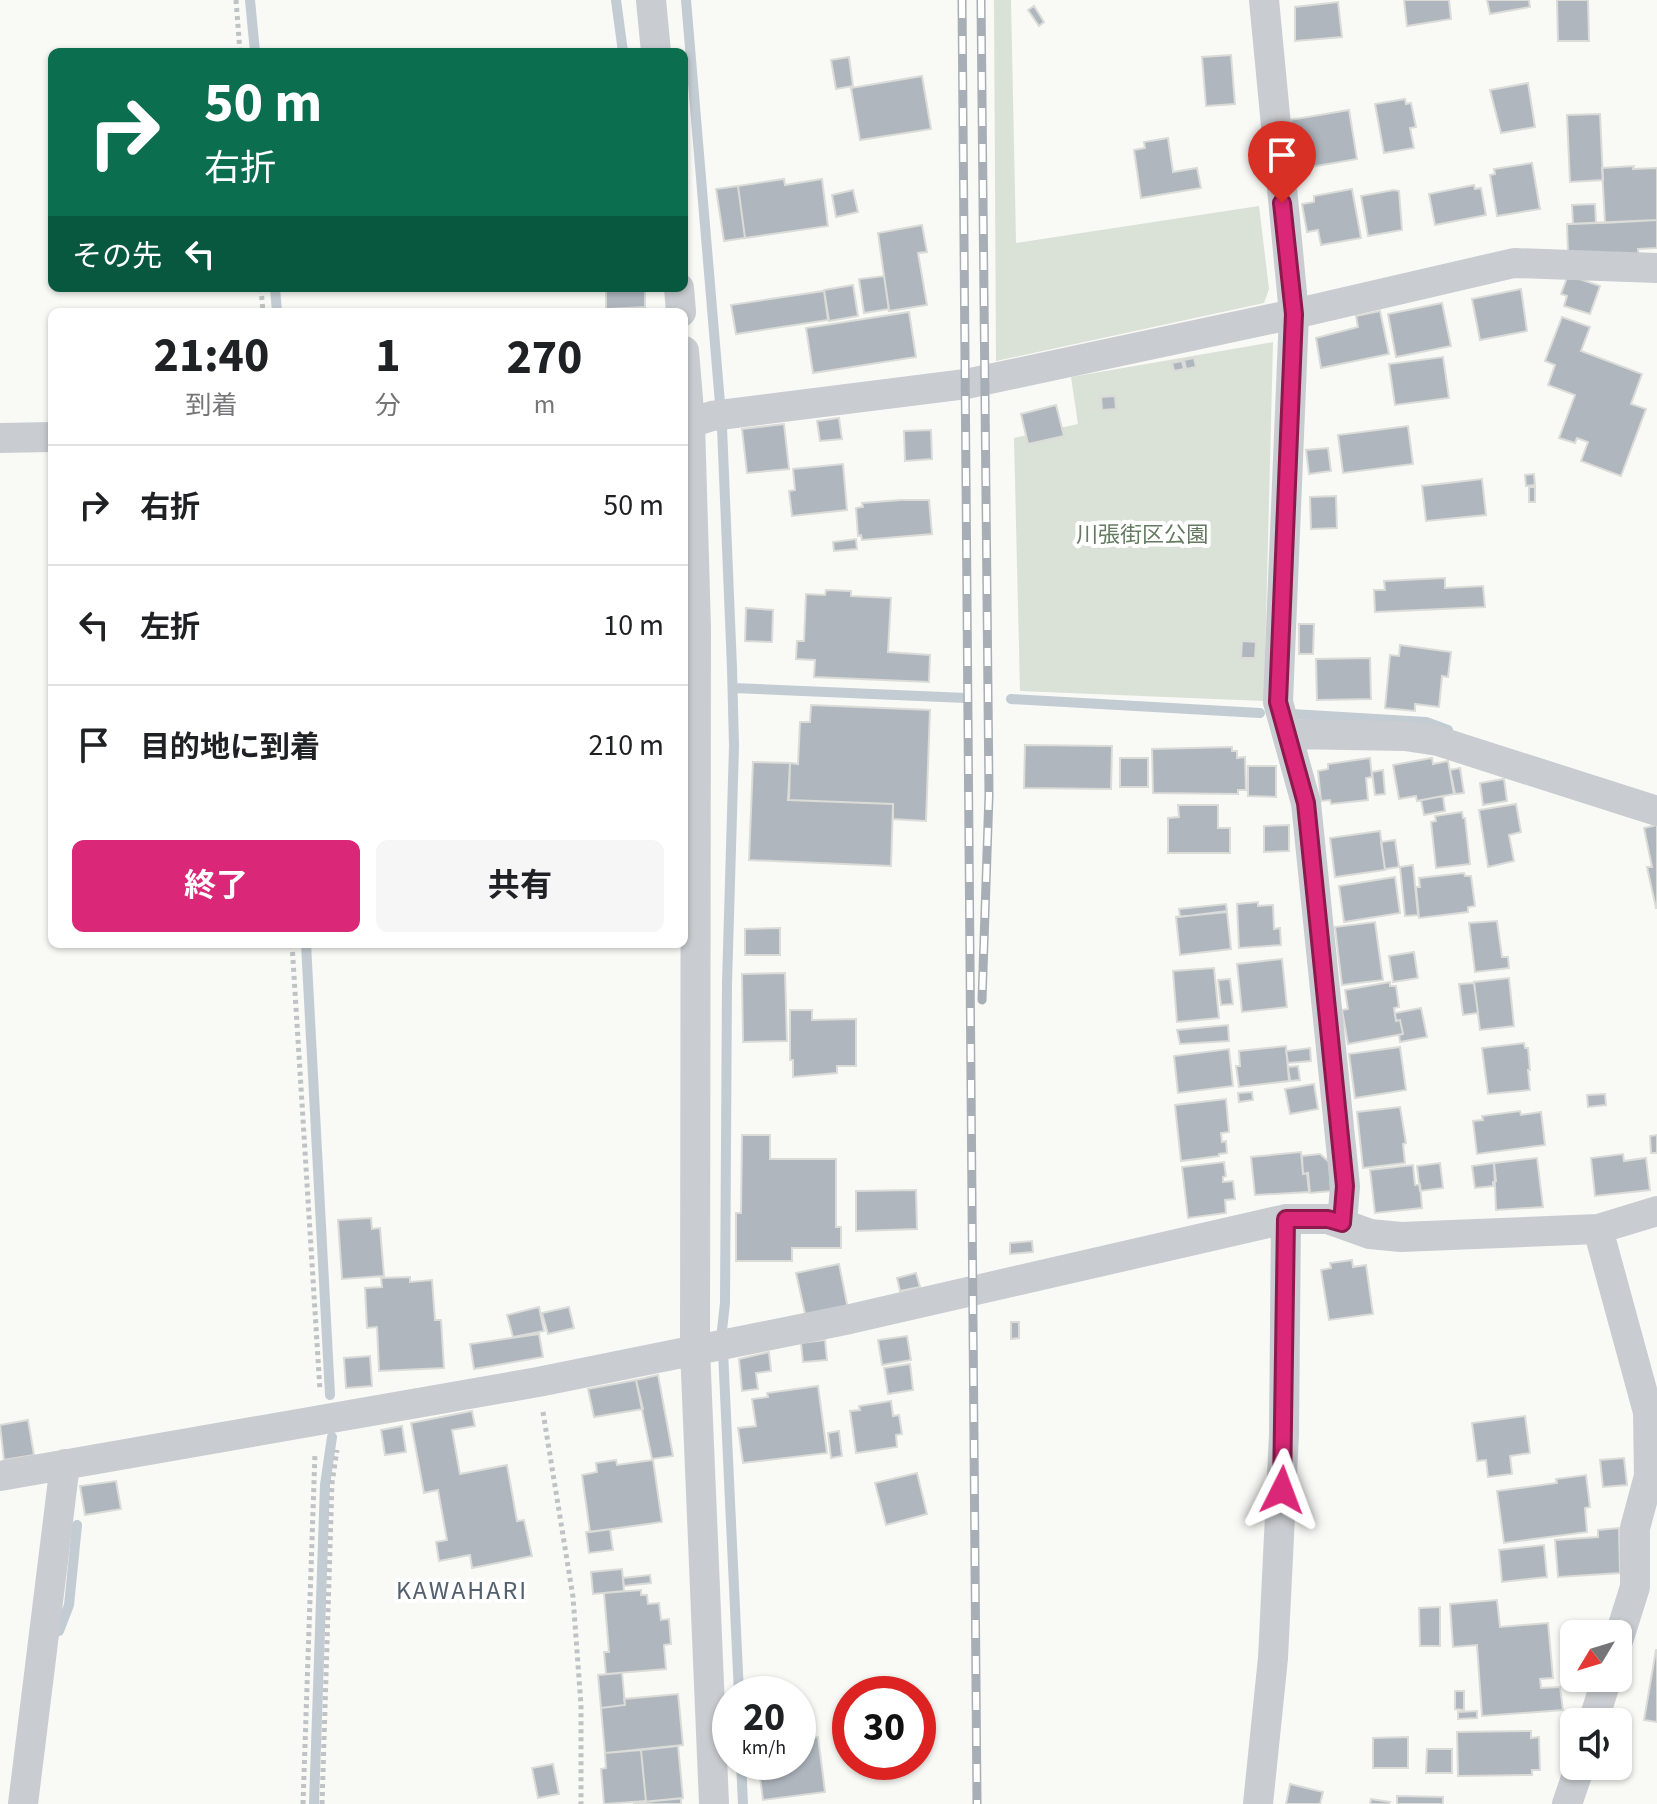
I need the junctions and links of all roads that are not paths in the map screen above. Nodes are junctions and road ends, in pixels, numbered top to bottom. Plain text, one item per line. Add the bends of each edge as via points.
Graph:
1 (651, 0) edge
2 (1264, 0) edge
3 (656, 48) edge
4 (1657, 268) edge
5 (1294, 314) junction
6 (688, 365) edge
7 (703, 419) edge
8 (48, 437) edge
9 (0, 438) edge
10 (1288, 734) junction
11 (1657, 811) edge
12 (1657, 1211) edge
13 (1286, 1219) junction
14 (1342, 1223) junction
15 (1598, 1229) junction
16 (714, 1345) junction
17 (65, 1464) junction
18 (0, 1476) edge
19 (1646, 1589) edge
20 (1629, 1620) edge
21 (1575, 1780) edge
22 (23, 1804) edge
23 (714, 1804) edge
24 (1258, 1804) edge
25 (1567, 1804) edge

1 - 3 street
2 - 5 street
4 - 5 street via 1514,263
5 - 7 street via 942,388
5 - 10 street via 1278,702
6 - 7 street
7 - 16 street via 696,628
8 - 9 street
10 - 11 street via 1438,741
10 - 14 street via 1306,803 1345,1186
12 - 15 street
13 - 14 street
13 - 16 street
13 - 24 street via 1284,1434 1273,1658
14 - 15 street via 1370,1234 1401,1237
15 - 19 street via 1648,1412 1649,1476 1635,1528
16 - 17 street via 538,1382
16 - 23 street
17 - 18 street
17 - 22 street
19 - 20 street
21 - 25 street

